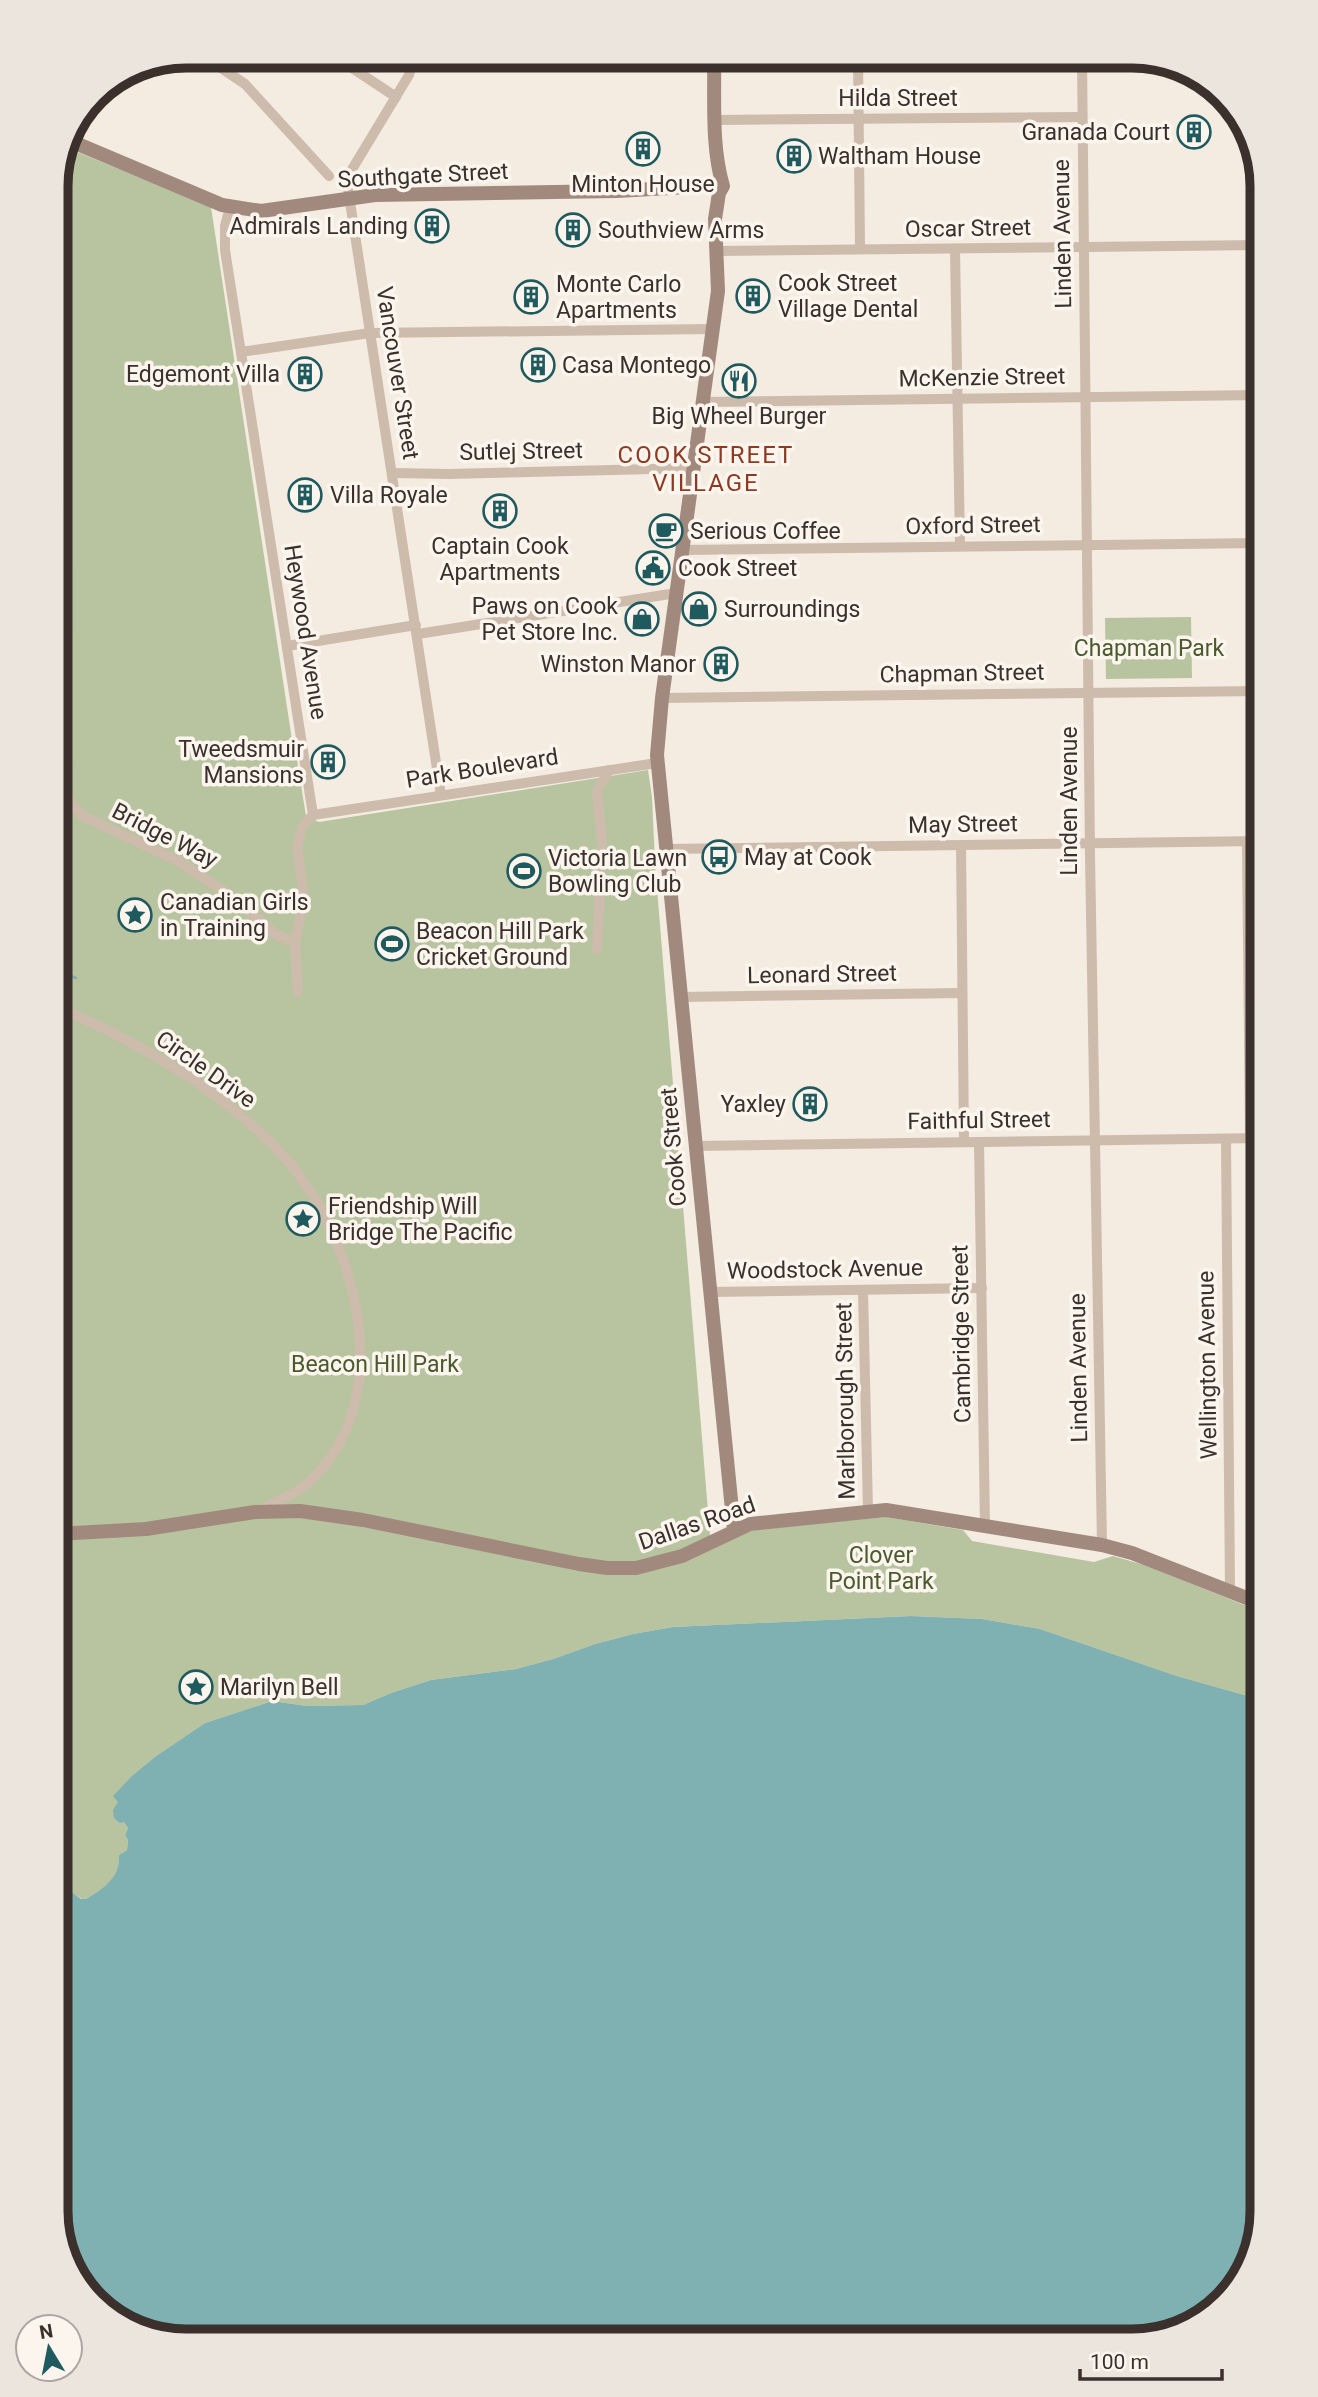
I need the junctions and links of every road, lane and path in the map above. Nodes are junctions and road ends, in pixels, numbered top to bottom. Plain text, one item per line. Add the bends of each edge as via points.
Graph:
1 (221, 68) edge
2 (352, 68) edge
3 (413, 68) edge
4 (714, 69) edge
5 (858, 69) edge
6 (1082, 69) edge
7 (396, 97) junction
8 (1082, 117) junction
9 (859, 119) junction
10 (715, 120) junction
11 (77, 143) edge
12 (330, 176) dead end
13 (712, 185) junction
14 (349, 198) junction
15 (230, 207) junction
16 (1250, 245) edge
17 (1083, 247) junction
18 (860, 249) junction
19 (956, 250) junction
20 (716, 251) junction
21 (713, 330) junction
22 (370, 333) junction
23 (241, 352) junction
24 (1250, 395) edge
25 (958, 397) junction
26 (1084, 397) junction
27 (703, 402) junction
28 (694, 468) junction
29 (392, 473) junction
30 (1250, 542) edge
31 (1087, 544) junction
32 (960, 545) junction
33 (684, 550) junction
34 (676, 593) junction
35 (417, 630) junction
36 (287, 646) junction
37 (1250, 691) edge
38 (1090, 693) junction
39 (662, 698) junction
40 (657, 763) junction
41 (610, 770) junction
42 (577, 775) junction
43 (597, 791) junction
44 (441, 795) junction
45 (69, 800) edge
46 (313, 815) junction
47 (1247, 841) joint
48 (1090, 843) junction
49 (961, 845) junction
50 (665, 849) junction
51 (1250, 940) edge
52 (295, 943) junction
53 (597, 949) dead end
54 (298, 992) dead end
55 (962, 993) junction
56 (682, 998) junction
57 (69, 1012) edge
58 (1250, 1138) edge
59 (1095, 1139) junction
60 (1226, 1139) junction
61 (964, 1142) junction
62 (979, 1142) junction
63 (696, 1146) junction
64 (982, 1288) junction
65 (863, 1290) junction
66 (710, 1292) junction
67 (869, 1511) junction
68 (255, 1512) junction
69 (985, 1526) junction
70 (734, 1530) junction
71 (68, 1533) edge
72 (1101, 1545) junction
73 (1230, 1591) junction
74 (1250, 1599) edge

1 - 12 street via 245,84
2 - 7 street
3 - 7 street, Vancouver Street
4 - 10 main road, Cook Street
5 - 9 street
6 - 8 street, Linden Avenue
7 - 14 street, Vancouver Street via 351,171
8 - 9 street, Hilda Street
8 - 17 street, Linden Avenue
9 - 10 street, Hilda Street
9 - 18 street
10 - 13 main road, Cook Street
11 - 15 main road, Southgate Street
13 - 14 main road, Southgate Street
13 - 20 main road, Cook Street
14 - 15 main road, Southgate Street via 279,211
14 - 22 street, Vancouver Street
15 - 23 street, Heywood Avenue via 224,242
16 - 17 street, Oscar Street
17 - 19 street, Oscar Street
17 - 26 street, Linden Avenue
18 - 19 street, Oscar Street
18 - 20 street, Oscar Street
19 - 25 street
20 - 21 main road, Cook Street via 718,291
21 - 22 street
21 - 27 main road, Cook Street
22 - 23 street
22 - 29 street, Vancouver Street
23 - 36 street, Heywood Avenue
24 - 26 street, McKenzie Street
25 - 26 street, McKenzie Street
25 - 27 street, McKenzie Street
25 - 32 street
26 - 31 street, Linden Avenue
27 - 28 main road, Cook Street
28 - 29 street, Sutlej Street
28 - 33 main road, Cook Street
29 - 35 street, Vancouver Street
30 - 31 street, Oxford Street
31 - 32 street, Oxford Street
31 - 38 street, Linden Avenue
32 - 33 street, Oxford Street
33 - 34 main road, Cook Street
34 - 35 street
34 - 39 main road, Cook Street
35 - 36 street
35 - 44 street, Vancouver Street
36 - 46 street, Heywood Avenue
37 - 38 street, Chapman Street
38 - 39 street, Chapman Street
38 - 48 street, Linden Avenue
39 - 40 main road, Cook Street
40 - 41 street, Park Boulevard
40 - 50 main road, Cook Street
41 - 42 street, Park Boulevard
41 - 43 street
42 - 43 street
42 - 44 street, Park Boulevard
43 - 53 street via 602,842
44 - 46 street, Park Boulevard
45 - 52 street, Bridge Way via 85,817 178,861 237,900 275,934
46 - 52 street via 302,827 297,846 303,890
47 - 48 street, May Street
47 - 51 street
48 - 49 street, May Street
48 - 59 street, Linden Avenue
49 - 50 street, May Street
49 - 55 street
50 - 56 main road, Cook Street
52 - 54 street
55 - 56 street, Leonard Street
55 - 61 street
56 - 63 main road, Cook Street
57 - 68 street, Circle Drive via 212,1093 271,1143 312,1192 334,1238 355,1310 361,1353 357,1400 346,1431 321,1471 296,1492
58 - 60 street, Faithful Street
59 - 60 street, Faithful Street
59 - 62 street, Faithful Street
59 - 72 street, Linden Avenue
60 - 73 street, Wellington Avenue
61 - 62 street, Faithful Street
61 - 63 street, Faithful Street
62 - 64 street, Cambridge Street
63 - 66 main road, Cook Street
64 - 65 street, Woodstock Avenue
64 - 69 street, Cambridge Street
65 - 66 street, Woodstock Avenue
65 - 67 street, Marlborough Street
66 - 70 main road, Cook Street
67 - 69 main road, Dallas Road via 902,1511
67 - 70 main road, Dallas Road via 750,1524
68 - 70 main road, Dallas Road via 327,1514 607,1568 659,1564
68 - 71 main road, Dallas Road via 146,1529
69 - 72 main road, Dallas Road
72 - 73 main road, Dallas Road
73 - 74 main road, Dallas Road

